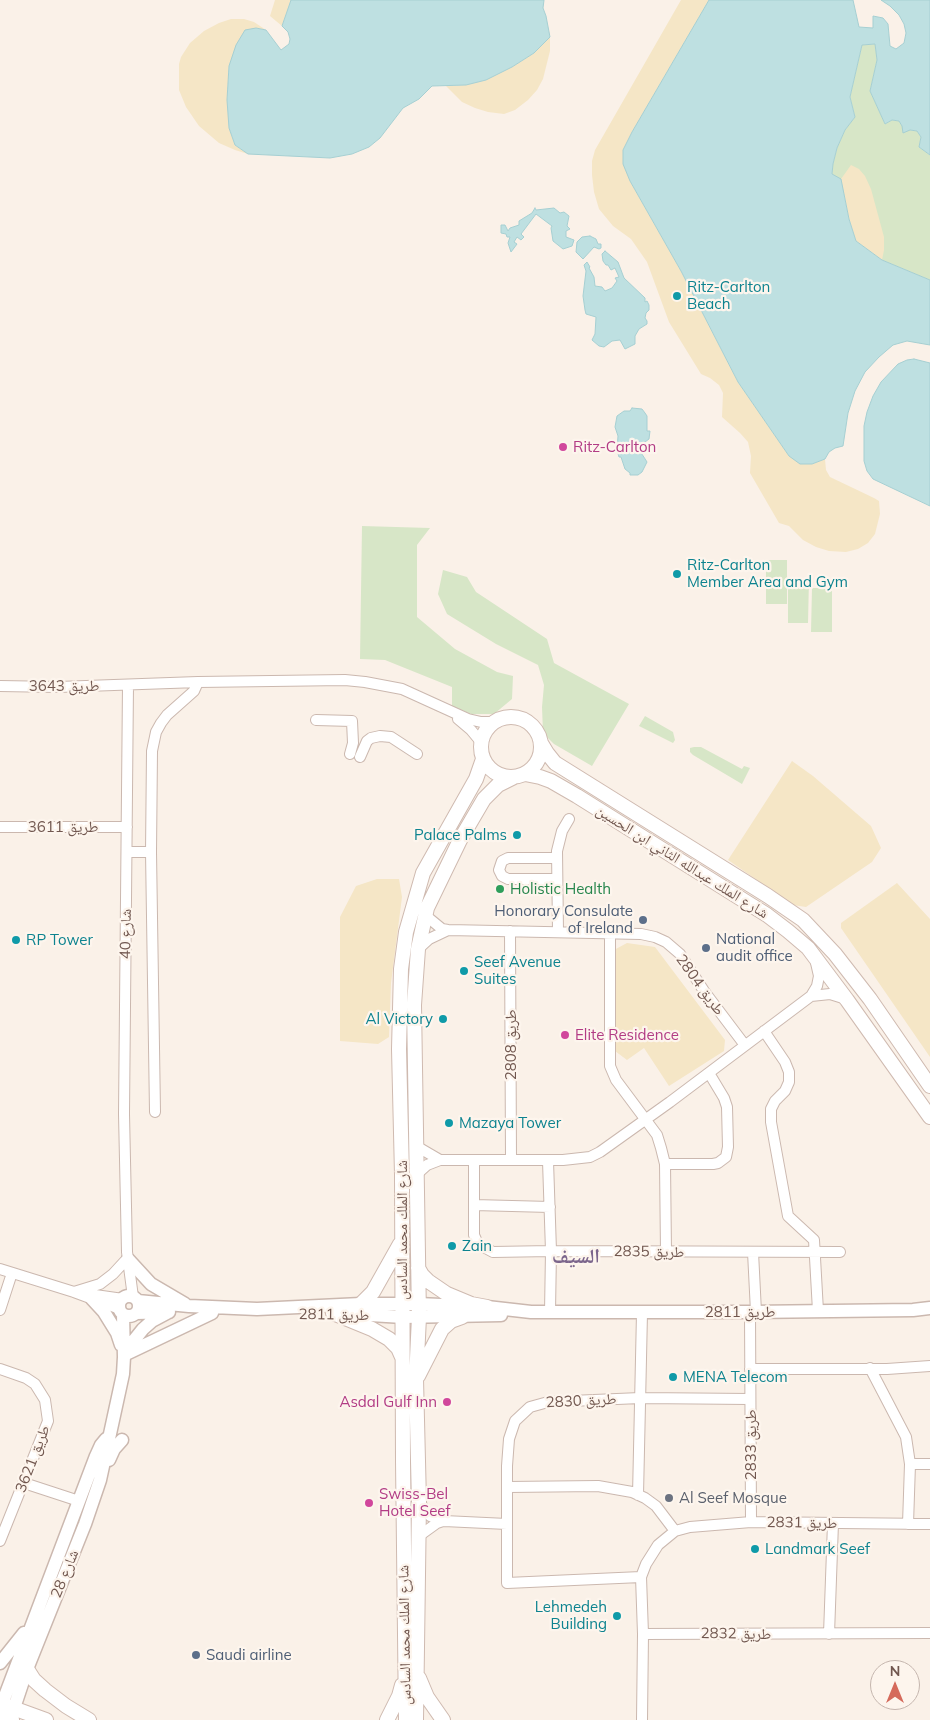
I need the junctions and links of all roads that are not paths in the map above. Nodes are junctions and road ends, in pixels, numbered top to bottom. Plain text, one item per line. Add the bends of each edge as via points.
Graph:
1 (198, 682) junction
2 (128, 685) junction
3 (0, 686) edge
4 (437, 704) junction
5 (316, 720) dead end
6 (494, 722) junction
7 (481, 742) junction
8 (541, 742) junction
9 (418, 754) dead end
10 (483, 759) junction
11 (519, 775) junction
12 (569, 819) dead end
13 (0, 827) edge
14 (127, 827) junction
15 (127, 852) junction
16 (151, 852) junction
17 (557, 858) junction
18 (557, 879) junction
19 (425, 915) junction
20 (448, 930) junction
21 (510, 931) junction
22 (558, 932) junction
23 (610, 933) junction
24 (808, 948) junction
25 (418, 949) junction
26 (810, 996) junction
27 (848, 1000) junction
28 (764, 1031) junction
29 (744, 1044) junction
30 (709, 1073) junction
31 (930, 1086) edge
32 (155, 1112) dead end
33 (930, 1117) edge
34 (646, 1118) junction
35 (416, 1146) junction
36 (440, 1160) junction
37 (474, 1160) junction
38 (511, 1160) junction
39 (548, 1161) junction
40 (665, 1164) junction
41 (417, 1174) junction
42 (474, 1205) junction
43 (550, 1207) junction
44 (402, 1241) junction
45 (551, 1251) junction
46 (666, 1252) junction
47 (753, 1252) junction
48 (816, 1252) junction
49 (840, 1252) dead end
50 (126, 1257) junction
51 (418, 1268) junction
52 (0, 1269) edge
53 (12, 1273) junction
54 (74, 1292) junction
55 (92, 1299) junction
56 (361, 1304) junction
57 (129, 1306) junction
58 (190, 1306) junction
59 (487, 1307) junction
60 (930, 1308) edge
61 (0, 1310) edge
62 (402, 1311) junction
63 (418, 1311) junction
64 (169, 1312) junction
65 (531, 1312) junction
66 (550, 1312) junction
67 (753, 1312) junction
68 (818, 1312) junction
69 (212, 1313) junction
70 (333, 1313) junction
71 (642, 1313) junction
72 (462, 1317) junction
73 (125, 1353) junction
74 (402, 1358) junction
75 (930, 1366) edge
76 (870, 1368) junction
77 (0, 1369) edge
78 (750, 1369) junction
79 (887, 1369) junction
80 (416, 1378) junction
81 (882, 1392) junction
82 (640, 1398) junction
83 (750, 1400) junction
84 (108, 1437) junction
85 (122, 1440) dead end
86 (910, 1464) junction
87 (930, 1464) edge
88 (100, 1480) junction
89 (24, 1482) junction
90 (508, 1487) junction
91 (53, 1493) junction
92 (638, 1495) junction
93 (79, 1501) junction
94 (419, 1502) junction
95 (444, 1521) junction
96 (751, 1522) junction
97 (79, 1523) junction
98 (833, 1523) junction
99 (507, 1524) junction
100 (908, 1524) junction
101 (930, 1524) edge
102 (675, 1531) junction
103 (419, 1536) junction
104 (0, 1541) edge
105 (640, 1577) junction
106 (32, 1623) junction
107 (930, 1633) edge
108 (643, 1634) junction
109 (829, 1634) junction
110 (0, 1663) edge
111 (412, 1667) junction
112 (27, 1669) junction
113 (6, 1713) edge
114 (46, 1720) edge
115 (90, 1720) edge
116 (387, 1720) edge
117 (406, 1720) edge
118 (416, 1720) edge
119 (444, 1720) edge
120 (642, 1720) edge

1 - 2 street
1 - 4 street via 345,680 402,690
1 - 16 street, شارع 40 via 194,691 167,715 153,741
2 - 3 street, طريق 3643
2 - 14 street, شارع 40
4 - 6 street via 468,719
4 - 7 street via 466,725
5 - 9 street via 352,721 355,756 371,738 380,736 391,738
6 - 7 main road
6 - 8 main road via 504,717 522,718 536,729
7 - 10 main road
8 - 11 main road via 540,758 531,770
8 - 31 main road, شارع الملك عبدالله الثاني ابن الحسين via 555,763 803,920 835,954
10 - 11 main road via 496,773
10 - 44 main road, شارع الملك محمد السادس via 476,779 423,874 406,932 401,969 399,1049
11 - 19 main road, شارع الملك محمد السادس via 498,784 484,800 460,840
11 - 24 main road, شارع الملك عبدالله الثاني ابن الحسين via 552,781 578,796 767,915
12 - 17 street via 560,838
13 - 14 street, طريق 3611
14 - 15 street, شارع 40
15 - 16 street
15 - 50 street, شارع 40
16 - 32 street, شارع 40
17 - 18 street
17 - 18 street via 508,858 500,864 499,870 508,879
18 - 22 street
19 - 20 street
19 - 25 main road, شارع الملك محمد السادس
20 - 21 street, طريق 2804
20 - 25 street via 429,939
21 - 22 street, طريق 2804
21 - 38 street, طريق 2808
22 - 23 street, طريق 2804
23 - 29 street, طريق 2804 via 648,935 666,942 680,954
23 - 34 street via 610,1066 616,1080
24 - 26 street via 819,976
24 - 27 main road, شارع الملك عبدالله الثاني ابن الحسين
25 - 35 main road, شارع الملك محمد السادس via 414,1005
26 - 27 street via 830,994
26 - 28 street
27 - 33 main road, شارع الملك عبدالله الثاني ابن الحسين
28 - 29 street
28 - 48 street via 789,1072 789,1082 771,1110 785,1205 788,1216 814,1240
29 - 30 street
30 - 34 street
30 - 40 street via 727,1107 726,1157 713,1164
34 - 39 street via 590,1157
34 - 40 street via 657,1135
35 - 36 street
35 - 41 main road, شارع الملك محمد السادس
36 - 37 street
36 - 41 street
37 - 38 street
37 - 42 street, طريق 2835
38 - 39 street
39 - 43 street
40 - 46 street
41 - 51 main road, شارع الملك محمد السادس
42 - 43 street
42 - 45 street, طريق 2835 via 474,1235 478,1244 493,1252
43 - 45 street
44 - 56 main road via 373,1292
44 - 62 main road, شارع الملك محمد السادس
45 - 46 street, طريق 2835
45 - 66 street
46 - 47 street, طريق 2835
47 - 48 street, طريق 2835
47 - 67 street, طريق 2833
48 - 49 street, طريق 2835
48 - 68 street
50 - 54 street via 100,1284
50 - 57 street, شارع 40
50 - 58 street via 151,1284
51 - 59 main road via 428,1281 447,1294
51 - 63 main road, شارع الملك محمد السادس
52 - 53 street
53 - 54 street
53 - 61 street
54 - 55 street
54 - 57 street
55 - 57 street
55 - 73 street via 113,1326
56 - 58 street, طريق 2811 via 257,1309
56 - 62 street, طريق 2811
57 - 58 street, طريق 2811
57 - 64 street, طريق 2811
57 - 73 street, شارع 28
59 - 63 street, طريق 2811
59 - 65 street, طريق 2811
60 - 68 street, طريق 2811
62 - 63 street, طريق 2811
62 - 70 street, طريق 2811
62 - 74 main road, شارع الملك محمد السادس
63 - 72 street, طريق 2811
63 - 80 main road, شارع الملك محمد السادس
64 - 69 street, طريق 2811
64 - 73 street via 143,1329
65 - 66 street, طريق 2811
65 - 72 street, طريق 2811
66 - 71 street, طريق 2811
67 - 68 street, طريق 2811
67 - 71 street, طريق 2811
67 - 78 street, طريق 2833
69 - 70 street, طريق 2811
69 - 73 street
70 - 74 main road via 389,1339
71 - 82 street
72 - 80 main road via 442,1329
73 - 84 street, شارع 28
74 - 111 main road, شارع الملك محمد السادس
75 - 79 street
76 - 78 street
76 - 79 street
76 - 81 street
77 - 89 street, طريق 3621 via 35,1384 48,1410 46,1430
78 - 83 street, طريق 2833
79 - 81 street
80 - 94 main road, شارع الملك محمد السادس
81 - 86 street via 906,1437
82 - 83 street, طريق 2833
82 - 90 street, طريق 2830 via 548,1402 530,1407 511,1430
82 - 92 street
83 - 96 street, طريق 2833
84 - 88 street, شارع 28
84 - 93 street, شارع 28 via 98,1450
85 - 88 street
86 - 87 street
86 - 100 street
88 - 97 street, شارع 28
89 - 91 street
89 - 104 street, طريق 3621
90 - 92 street via 598,1486
90 - 99 street, طريق 2830
91 - 93 street
91 - 97 street via 68,1506
92 - 102 street via 656,1506
93 - 97 street
94 - 95 street via 430,1516
94 - 103 main road, شارع الملك محمد السادس
95 - 99 street
95 - 103 street
96 - 98 street, طريق 2831
96 - 102 street, طريق 2831
97 - 106 street, شارع 28
97 - 112 street, شارع 28
98 - 100 street, طريق 2831
98 - 109 street
99 - 105 street, طريق 2830 via 507,1583
100 - 101 street, طريق 2831
102 - 105 street via 658,1545
103 - 111 main road, شارع الملك محمد السادس
105 - 108 street
106 - 110 street
106 - 113 street, شارع 28
107 - 109 street, طريق 2832
108 - 109 street, طريق 2832
108 - 120 street
111 - 116 main road
111 - 117 main road, شارع الملك محمد السادس
111 - 118 main road, شارع الملك محمد السادس
111 - 119 main road via 427,1697
112 - 113 street, شارع 28
112 - 115 main road via 45,1690
113 - 114 main road

